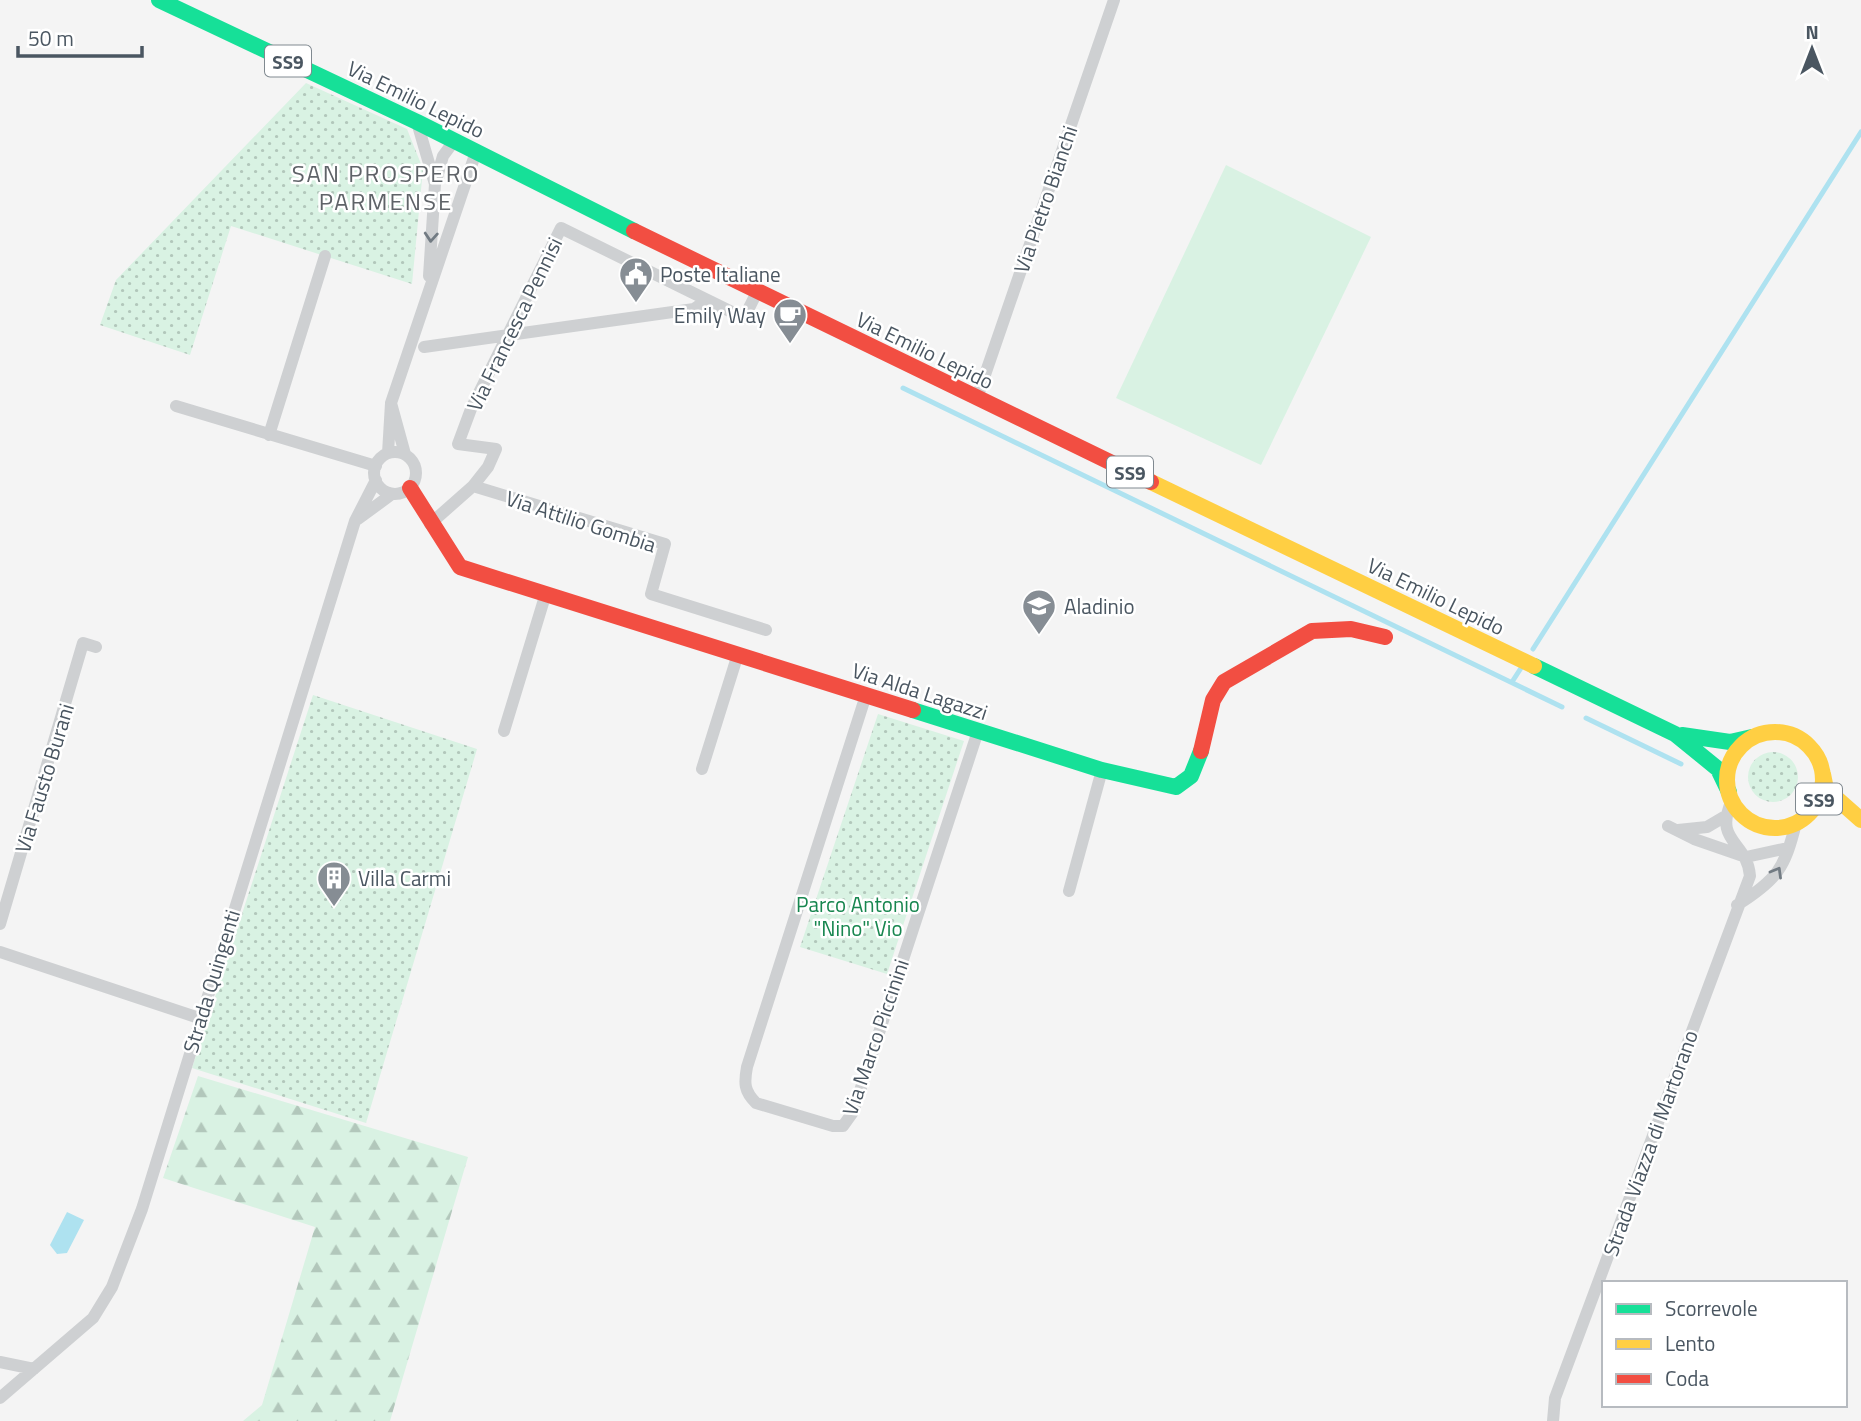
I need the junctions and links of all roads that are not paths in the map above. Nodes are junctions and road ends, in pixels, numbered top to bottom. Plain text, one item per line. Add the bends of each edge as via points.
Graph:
1 (159, 0) edge
2 (1114, 0) edge
3 (418, 122) junction
4 (454, 141) junction
5 (476, 152) junction
6 (435, 184) junction
7 (325, 256) dead end
8 (757, 292) junction
9 (428, 294) junction
10 (706, 300) junction
11 (507, 335) junction
12 (424, 347) dead end
13 (977, 398) junction
14 (391, 403) junction
15 (176, 406) dead end
16 (269, 435) junction
17 (388, 453) junction
18 (405, 454) junction
19 (376, 466) junction
20 (376, 480) junction
21 (473, 486) junction
22 (410, 488) junction
23 (392, 494) junction
24 (355, 521) junction
25 (430, 524) junction
26 (546, 593) junction
27 (766, 630) dead end
28 (1385, 637) dead end
29 (96, 647) dead end
30 (738, 654) junction
31 (866, 695) junction
32 (504, 731) dead end
33 (978, 731) junction
34 (1675, 734) junction
35 (1753, 737) junction
36 (702, 769) dead end
37 (1102, 770) junction
38 (1823, 772) junction
39 (1730, 796) junction
40 (1724, 817) junction
41 (1801, 820) junction
42 (1861, 821) edge
43 (1788, 848) junction
44 (1746, 857) junction
45 (1069, 891) dead end
46 (1737, 905) junction
47 (0, 924) edge
48 (0, 952) edge
49 (199, 1018) junction
50 (0, 1362) edge
51 (34, 1369) junction
52 (0, 1398) edge
53 (1553, 1421) edge

1 - 3 main road, Via Emilio Lepido / SS9
2 - 13 street, Via Pietro Bianchi
3 - 4 main road, Via Emilio Lepido / SS9
3 - 6 street
4 - 5 main road, Via Emilio Lepido / SS9
4 - 6 street via 443,156
5 - 8 main road, Via Emilio Lepido / SS9
5 - 9 street
6 -> 9 street
7 - 16 street
8 - 10 street, Via Francesca Pennisi via 744,318
8 - 13 main road, Via Emilio Lepido / SS9
9 - 14 street
10 - 11 street via 694,309
10 - 11 street, Via Francesca Pennisi via 561,228
11 - 12 street
11 - 21 street, Via Francesca Pennisi via 458,444 496,449
13 - 34 main road, Via Emilio Lepido / SS9
14 - 17 street
14 - 18 street
15 - 16 street
16 - 19 street
17 - 18 street
17 - 19 street
18 - 22 street via 416,470
19 - 20 street
20 - 23 street
20 - 24 street, Strada Quingenti
21 - 25 street
21 - 27 street, Via Attilio Gombia via 665,544 651,594
22 - 23 street
22 - 25 main road, Via Alda Lagazzi
23 - 24 street
24 - 49 street, Strada Quingenti
25 - 26 main road, Via Alda Lagazzi via 460,567
26 - 30 main road, Via Alda Lagazzi
26 - 32 street
28 - 37 main road, Via Alda Lagazzi via 1351,629 1311,631 1224,682 1213,700 1199,761 1191,776 1175,787
29 - 47 street, Via Fausto Burani via 83,643
30 - 31 main road, Via Alda Lagazzi
30 - 36 street
31 - 33 main road, Via Alda Lagazzi
31 - 33 street, Via Marco Piccinini via 747,1068 744,1084 756,1103 833,1126 844,1126 853,1112
33 - 37 main road, Via Alda Lagazzi
34 - 35 main road, Via Emilio Lepido / SS9 via 1730,742
34 - 39 main road, Via Emilio Lepido / SS9 via 1718,769
35 - 38 main road, Via Emilio Lepido / SS9 via 1780,732 1793,735 1813,750
35 - 39 main road via 1731,761 1727,776
37 - 45 street
38 - 41 main road, SS9 via 1820,797
38 - 42 main road, Via Emilio Lepido / SS9 via 1826,789
39 - 40 street
39 - 41 main road, Via Emilio Lepido / SS9 via 1752,822 1782,827
40 - 44 street via 1730,840
40 - 44 street via 1707,827 1673,828
41 - 42 main road, Via Emilio Lepido / SS9 via 1840,816
41 - 43 street
43 - 44 street
46 -> 43 street via 1773,880
44 - 46 street, Strada Viazza di Martorano via 1750,876
46 - 53 street, Strada Viazza di Martorano via 1555,1398
48 - 49 street
49 - 51 street, Strada Quingenti via 142,1209 112,1287 93,1318
50 - 51 street
51 - 52 street, Strada Quingenti

